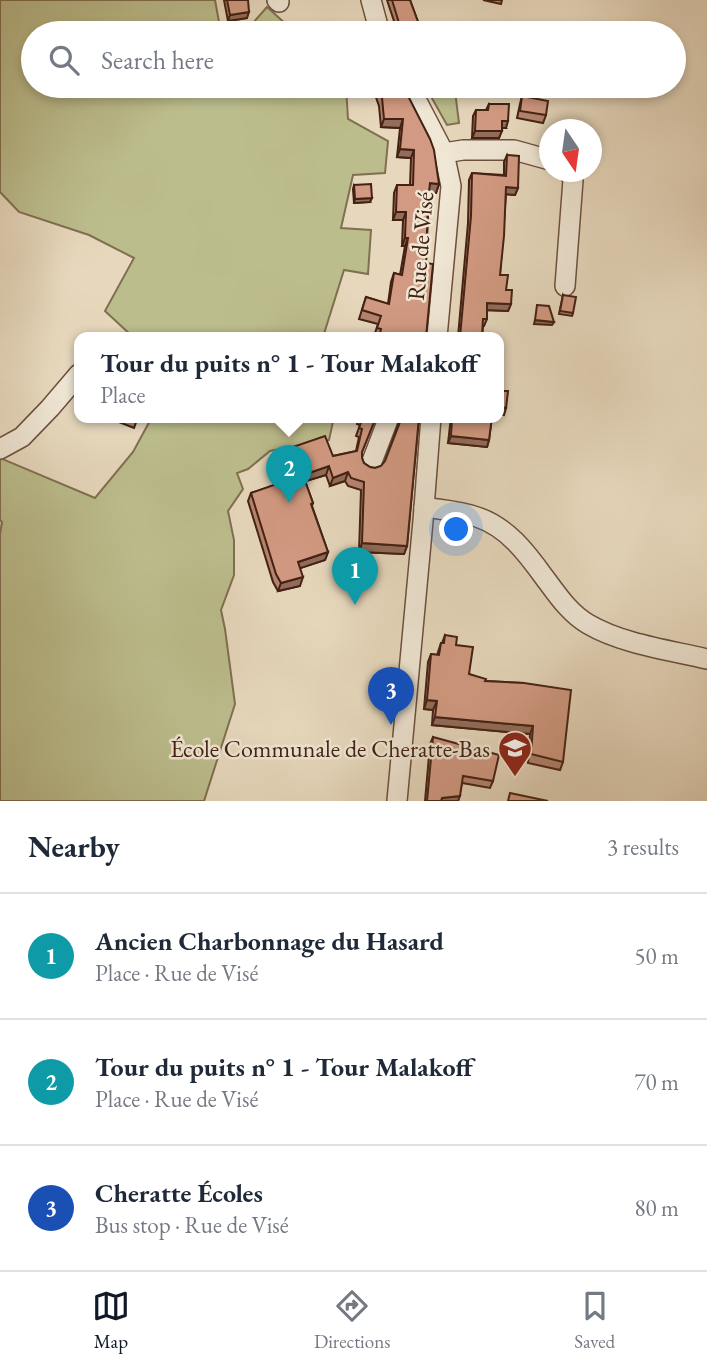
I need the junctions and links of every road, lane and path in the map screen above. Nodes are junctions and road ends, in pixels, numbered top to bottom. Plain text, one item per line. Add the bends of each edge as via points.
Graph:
1 (371, 0) edge
2 (377, 21) edge
3 (415, 98) edge
4 (444, 153) junction
5 (539, 157) edge
6 (573, 182) edge
7 (565, 286) dead end
8 (437, 332) edge
9 (74, 380) edge
10 (387, 423) edge
11 (430, 423) edge
12 (0, 449) edge
13 (371, 464) edge
14 (424, 507) junction
15 (707, 659) edge
16 (397, 801) edge

1 - 2 street
3 - 4 street, Rue de Visé
4 - 5 street via 514,150
4 - 8 street, Rue de Visé via 451,186
6 - 7 street
9 - 12 street via 22,437
10 - 13 street
11 - 14 street
14 - 15 street via 480,518 506,533 564,604 587,623 617,637
14 - 16 street

